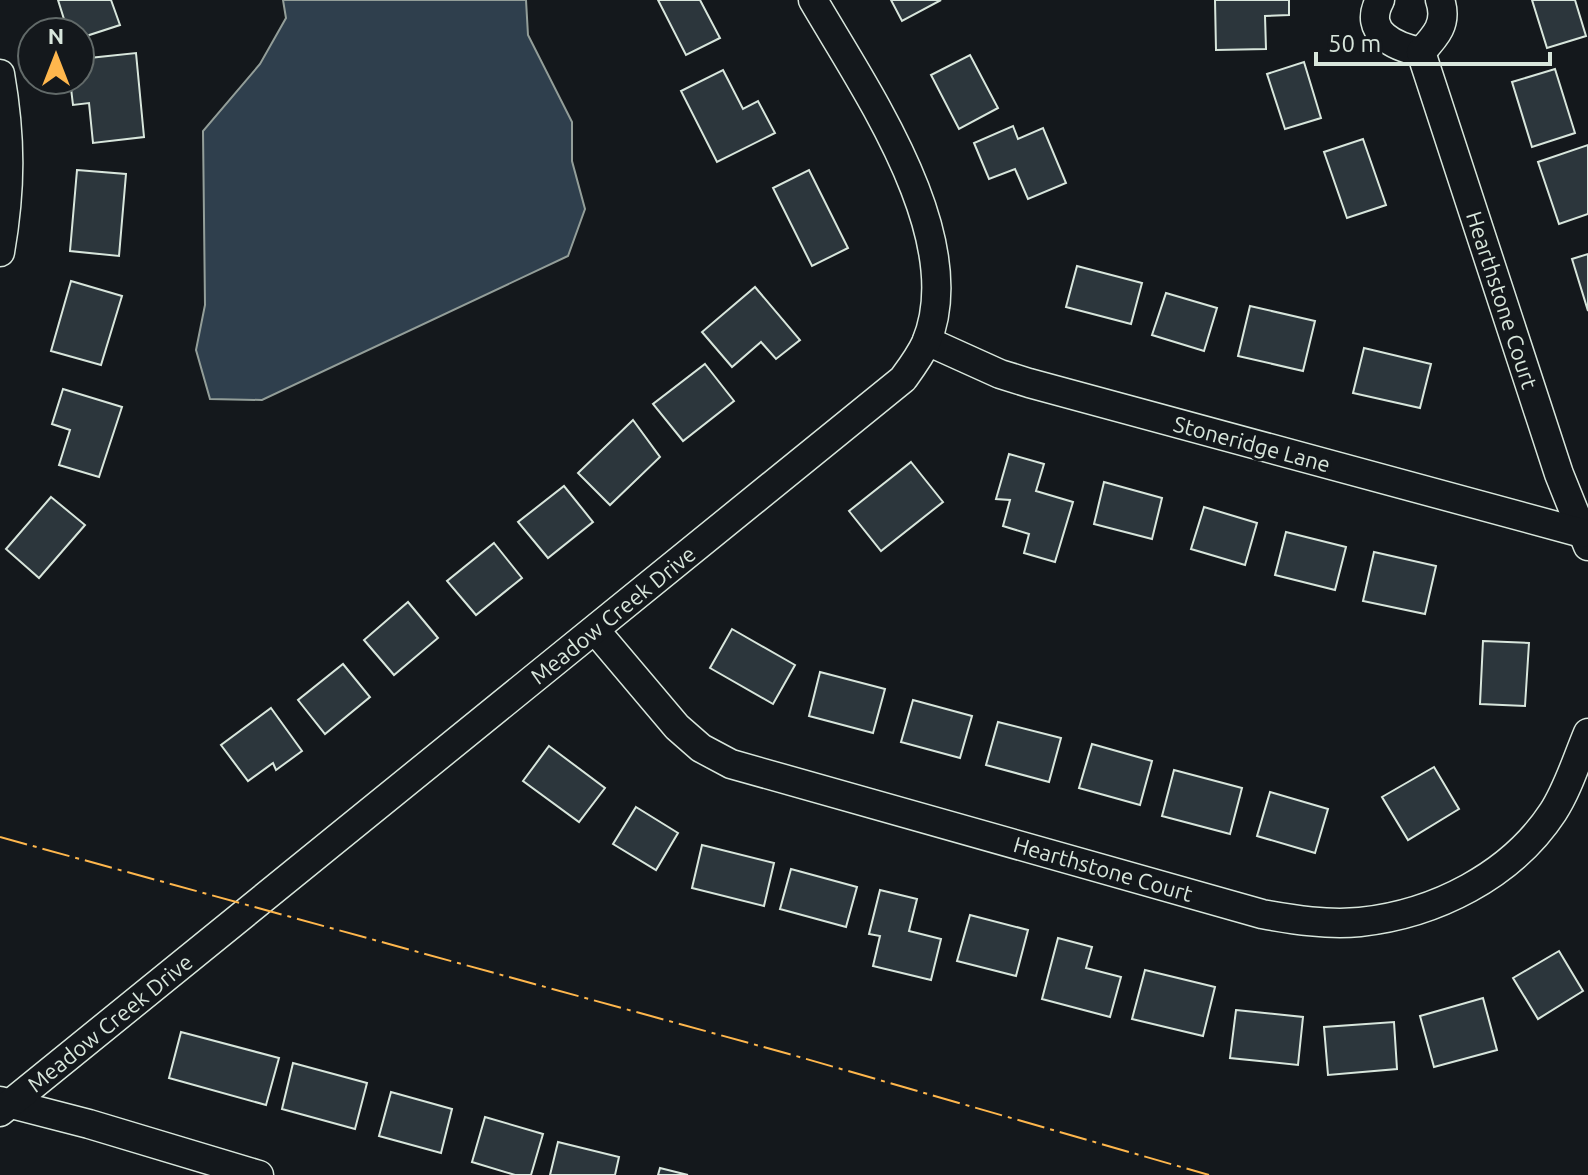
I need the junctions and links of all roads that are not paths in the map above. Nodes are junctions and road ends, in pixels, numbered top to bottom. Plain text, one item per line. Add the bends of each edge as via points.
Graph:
1 (813, 0) edge
2 (1380, 0) edge
3 (1440, 0) edge
4 (1421, 52) junction
5 (0, 74) edge
6 (0, 252) edge
7 (927, 341) junction
8 (1585, 540) edge
9 (595, 630) junction
10 (1588, 733) edge
11 (3, 1106) edge
12 (259, 1175) edge

1 - 7 street, Meadow Creek Drive via 905,163 922,209 937,292
2 - 4 street via 1377,23 1383,37
3 - 4 street via 1444,21
4 - 8 street, Hearthstone Court
5 - 6 street via 10,165
7 - 8 street, Stoneridge Lane via 1029,383
7 - 9 street, Meadow Creek Drive via 903,379
9 - 10 street, Hearthstone Court via 677,727 731,764 1262,914 1309,922 1357,922 1416,911 1497,870 1554,812
9 - 11 street, Meadow Creek Drive
11 - 12 street via 89,1124

